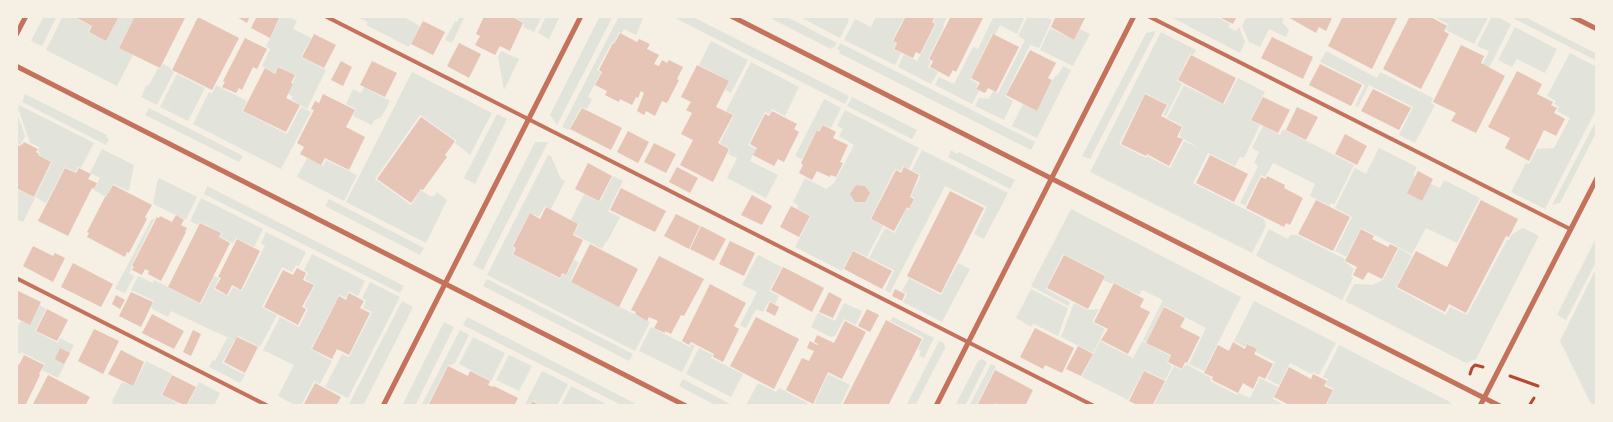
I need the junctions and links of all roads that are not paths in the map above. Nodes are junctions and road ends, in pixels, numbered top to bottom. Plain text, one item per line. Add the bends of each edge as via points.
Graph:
1 (26, 16) edge
2 (325, 16) edge
3 (581, 16) edge
4 (731, 16) edge
5 (1134, 16) edge
6 (1148, 16) edge
7 (1571, 16) edge
8 (1597, 29) edge
9 (16, 36) edge
10 (16, 66) edge
11 (529, 119) junction
12 (1052, 178) junction
13 (1597, 178) edge
14 (1570, 229) junction
15 (16, 278) edge
16 (445, 283) junction
17 (968, 342) junction
18 (1484, 398) junction
19 (268, 406) edge
20 (383, 406) edge
21 (686, 406) edge
22 (936, 406) edge
23 (1094, 406) edge
24 (1480, 406) edge
25 (1500, 406) edge

1 - 9 street
2 - 11 lane
3 - 11 street
4 - 12 street
5 - 12 street
6 - 14 lane
7 - 8 street
10 - 16 street
11 - 16 street
11 - 17 lane
12 - 17 street
12 - 18 street
13 - 14 street
14 - 18 street
15 - 19 lane
16 - 20 street
16 - 21 street
17 - 22 street
17 - 23 lane
18 - 24 street
18 - 25 street

